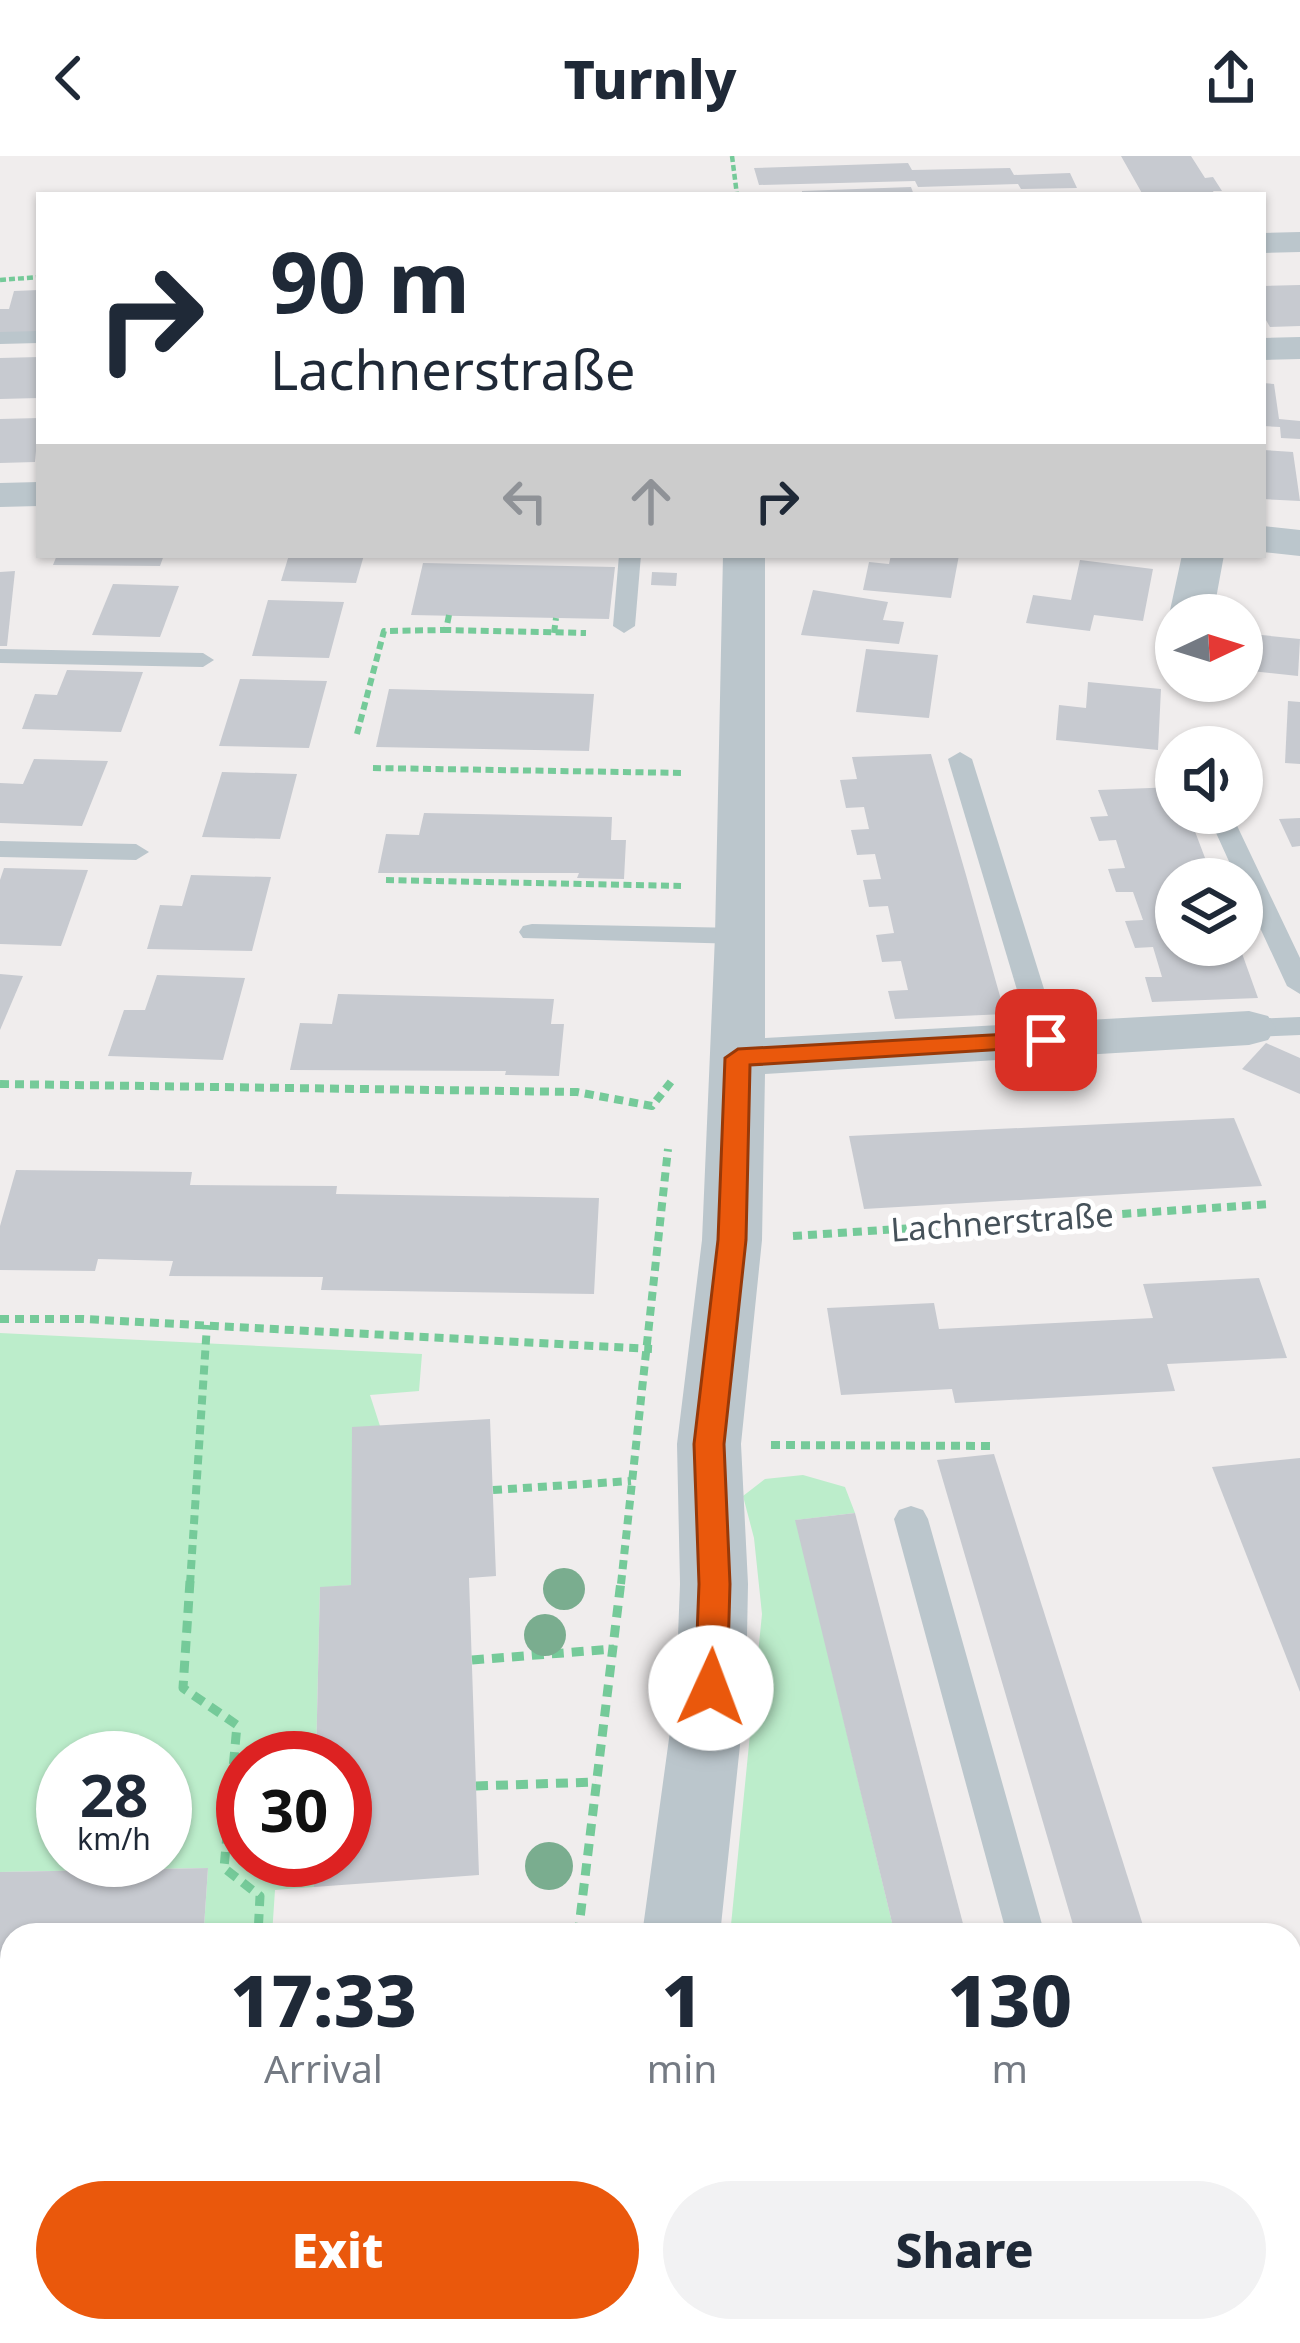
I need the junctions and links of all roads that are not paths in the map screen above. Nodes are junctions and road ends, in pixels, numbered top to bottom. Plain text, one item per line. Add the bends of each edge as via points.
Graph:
1 (1300, 242) edge
2 (1266, 243) edge
3 (36, 337) edge
4 (0, 338) edge
5 (1300, 348) edge
6 (1266, 349) edge
7 (36, 494) edge
8 (0, 495) edge
9 (1266, 538) edge
10 (1300, 543) edge
11 (630, 558) edge
12 (744, 558) edge
13 (1202, 558) edge
14 (1195, 594) edge
15 (624, 626) dead end
16 (0, 656) edge
17 (203, 661) dead end
18 (960, 759) dead end
19 (1230, 834) edge
20 (0, 849) edge
21 (136, 852) dead end
22 (532, 932) dead end
23 (741, 936) junction
24 (1300, 986) edge
25 (1275, 1027) edge
26 (1046, 1040) junction
27 (738, 1058) junction
28 (911, 1519) dead end
29 (682, 1923) edge
30 (1023, 1923) edge

1 - 2 street
3 - 4 lane
5 - 6 street
7 - 8 street
9 - 10 street
11 - 15 lane
12 - 23 street
13 - 14 street
16 - 17 lane
18 - 26 lane
19 - 24 lane
20 - 21 lane
22 - 23 lane
23 - 27 street
25 - 26 street
26 - 27 street
27 - 29 street via 732,1240 709,1444 711,1688
28 - 30 lane

